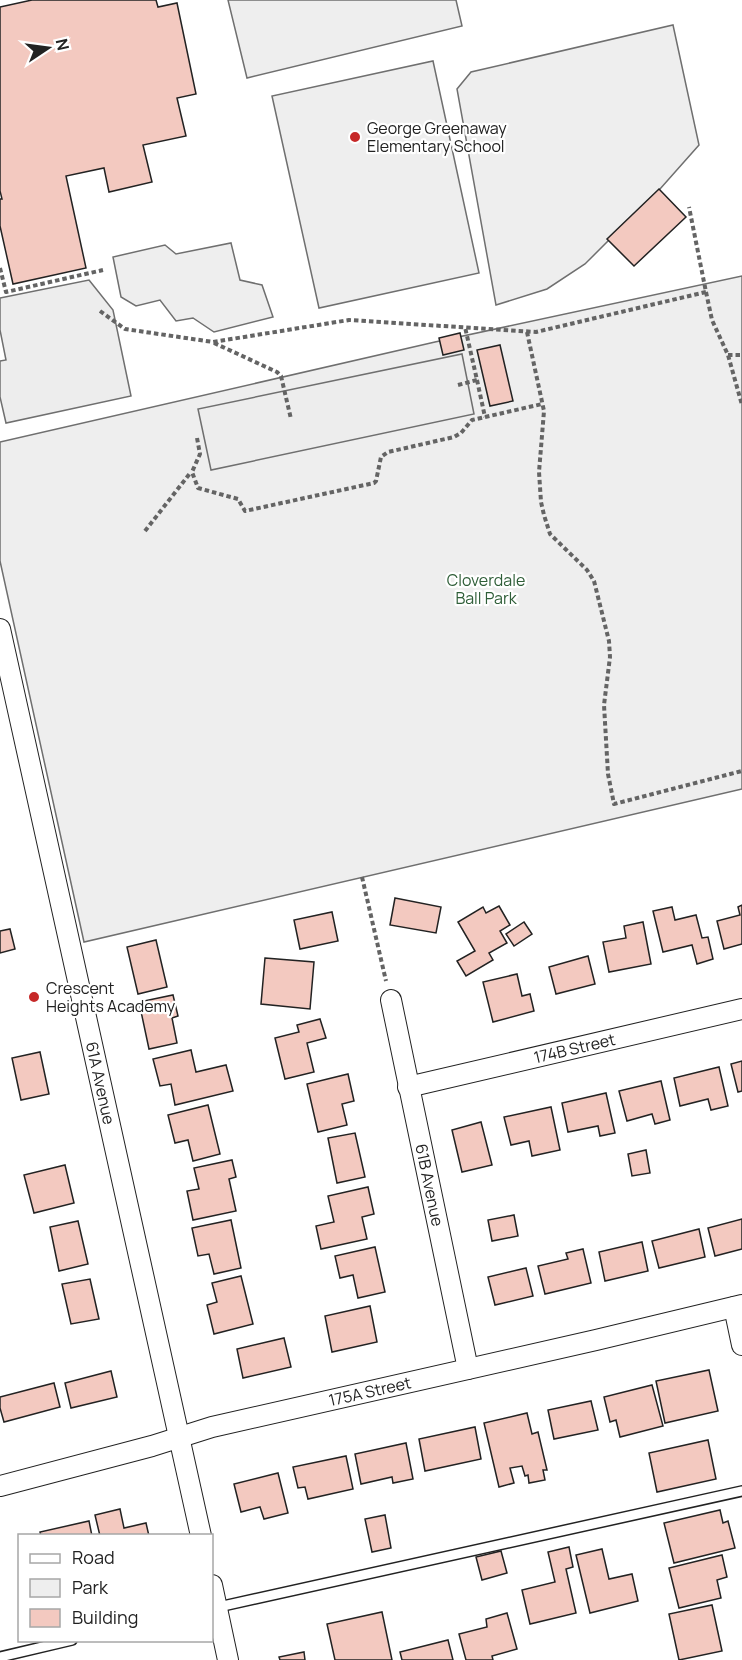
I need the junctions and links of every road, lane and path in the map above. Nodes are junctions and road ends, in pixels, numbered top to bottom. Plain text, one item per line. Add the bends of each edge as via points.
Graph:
1 (689, 207) dead end
2 (0, 268) edge
3 (102, 270) dead end
4 (706, 291) junction
5 (100, 311) dead end
6 (465, 327) junction
7 (526, 332) junction
8 (213, 342) junction
9 (728, 355) junction
10 (742, 355) edge
11 (477, 381) junction
12 (458, 385) dead end
13 (542, 404) junction
14 (742, 405) edge
15 (484, 417) junction
16 (291, 419) dead end
17 (196, 438) dead end
18 (192, 472) junction
19 (145, 531) dead end
20 (0, 629) edge
21 (742, 771) edge
22 (362, 876) dead end
23 (391, 1000) joint
24 (742, 1009) edge
25 (408, 1087) junction
26 (738, 1306) edge
27 (742, 1345) edge
28 (468, 1369) junction
29 (179, 1437) junction
30 (0, 1486) edge
31 (742, 1491) edge
32 (201, 1534) edge
33 (214, 1608) edge
34 (68, 1642) edge
35 (0, 1657) edge
36 (228, 1660) edge

1 - 4 path
2 - 3 path via 6,292
4 - 7 path
4 - 9 path via 712,320
5 - 8 path via 125,328
6 - 7 path
6 - 8 path via 349,320
6 - 11 path
7 - 13 path
8 - 16 path via 277,372
9 - 10 path
9 - 14 path
11 - 12 path
11 - 15 path
13 - 15 path
13 - 21 path via 539,472 544,515 550,534 594,581 609,641 603,705 614,804
15 - 18 path via 472,420 454,437 388,452 380,462 374,483 245,511 238,499 198,488
17 - 18 path via 200,454
18 - 19 path
20 - 29 street, 61A Avenue
22 - 23 path
23 - 25 street, 61B Avenue
24 - 25 street, 174B Street
25 - 28 street, 61B Avenue
26 - 27 street
26 - 28 street, 175A Street
28 - 29 street, 175A Street
29 - 30 street, 175A Street
29 - 32 street, 61A Avenue
31 - 33 lane
33 - 36 street
34 - 35 lane

